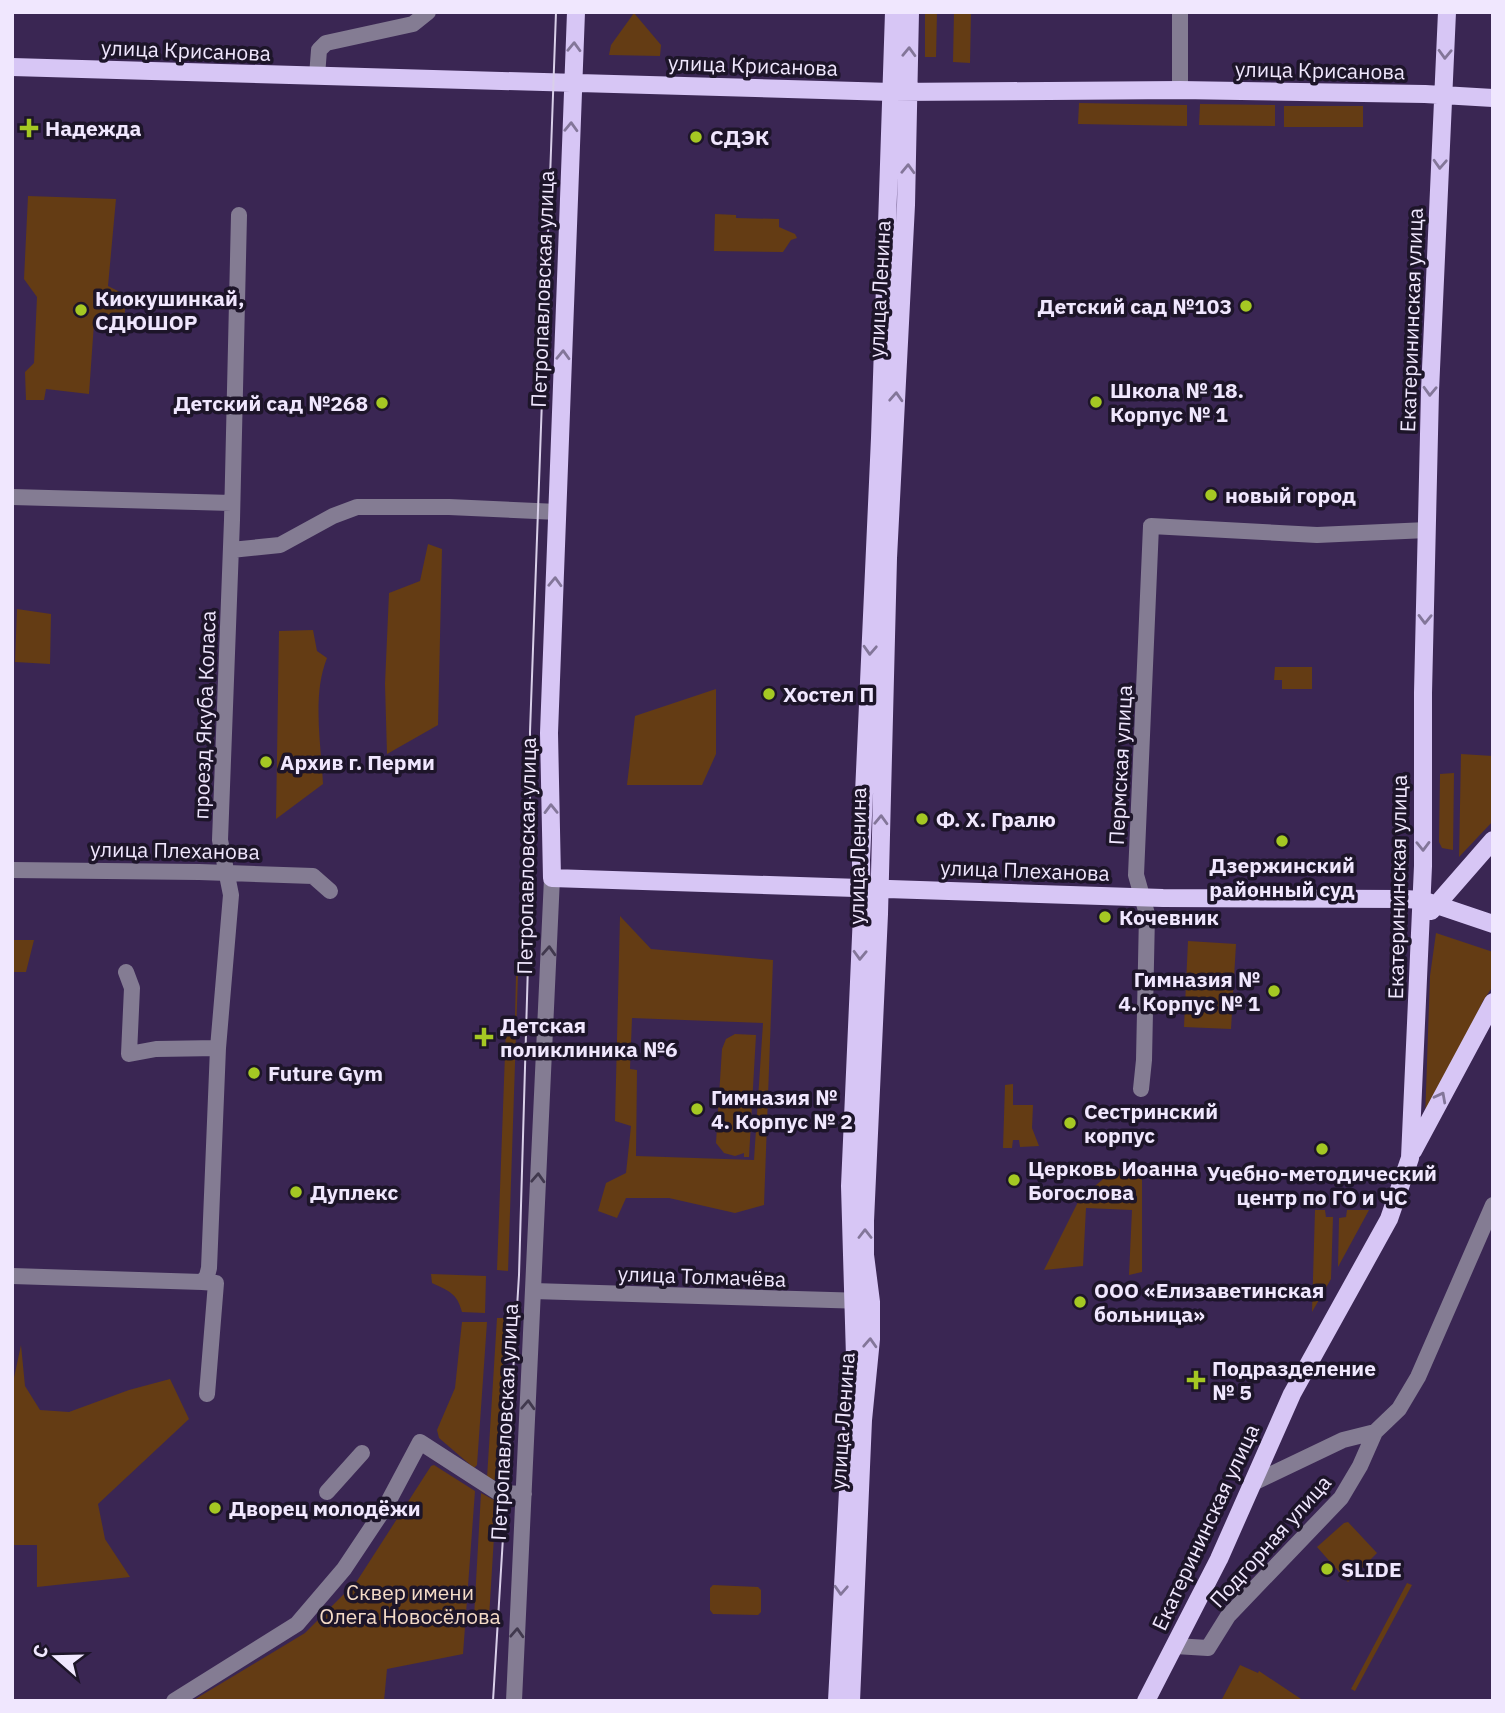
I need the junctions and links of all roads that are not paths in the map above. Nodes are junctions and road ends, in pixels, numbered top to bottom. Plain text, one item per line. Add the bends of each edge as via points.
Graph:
1 (428, 12) edge
2 (576, 12) edge
3 (894, 12) edge
4 (911, 12) edge
5 (1180, 12) edge
6 (1447, 12) edge
7 (12, 67) edge
8 (317, 76) junction
9 (573, 82) junction
10 (1180, 90) junction
11 (900, 92) junction
12 (1443, 96) junction
13 (1493, 98) edge
14 (239, 215) dead end
15 (12, 497) edge
16 (232, 503) junction
17 (558, 512) junction
18 (1427, 530) junction
19 (231, 550) junction
20 (1493, 840) edge
21 (12, 870) edge
22 (226, 873) junction
23 (552, 878) junction
24 (871, 887) junction
25 (330, 891) dead end
26 (1142, 896) junction
27 (1429, 902) junction
28 (1493, 923) edge
29 (126, 972) dead end
30 (1493, 1002) edge
31 (218, 1048) junction
32 (1141, 1089) dead end
33 (1410, 1158) junction
34 (1493, 1205) edge
35 (12, 1276) edge
36 (195, 1282) junction
37 (533, 1291) junction
38 (862, 1301) junction
39 (207, 1394) dead end
40 (1375, 1432) junction
41 (362, 1453) dead end
42 (1253, 1483) junction
43 (327, 1492) dead end
44 (524, 1494) junction
45 (1175, 1646) junction
46 (174, 1701) edge
47 (514, 1701) edge
48 (837, 1701) edge
49 (851, 1701) edge
50 (1146, 1701) edge

1 - 8 street via 413,24 326,43 319,51
9 -> 2 main road, Петропавловская улица
3 - 11 main road, улица Ленина
11 -> 4 main road, улица Ленина
5 - 10 street
6 -> 12 main road, Екатерининская улица
7 - 8 main road, улица Крисанова
8 - 9 main road, улица Крисанова
9 - 11 main road, улица Крисанова
17 -> 9 main road, Петропавловская улица
10 - 11 main road, улица Крисанова
10 - 12 main road, улица Крисанова
11 - 24 main road, улица Ленина via 906,205
12 - 13 main road, улица Крисанова
12 -> 18 main road, Екатерининская улица
14 - 16 street, проезд Якуба Коласа
15 - 16 street
16 - 19 street, проезд Якуба Коласа
17 - 19 street via 357,507 280,545
23 -> 17 main road, Петропавловская улица via 549,733
18 - 26 street, Пермская улица via 1317,535 1151,526 1136,875
18 -> 27 main road, Екатерининская улица via 1423,704
19 - 22 street, проезд Якуба Коласа via 220,840
20 - 27 main road
21 - 22 street, улица Плеханова
22 - 25 street, улица Плеханова via 313,876
22 - 31 street, проезд Якуба Коласа via 231,895
23 - 24 main road, улица Плеханова
37 -> 23 street, Петропавловская улица
24 - 26 main road, улица Плеханова
24 - 38 main road, улица Ленина
26 - 27 main road, улица Плеханова
26 - 32 street, Пермская улица via 1147,914
27 - 28 main road, улица Плеханова
27 - 33 main road, Екатерининская улица via 1422,926
29 - 31 street via 132,988 129,1054
33 -> 30 main road
31 - 36 street, проезд Якуба Коласа via 210,1265 207,1276
33 - 42 main road, Екатерининская улица via 1389,1219 1301,1377
34 - 40 street, Подгорная улица via 1412,1390
35 - 36 street
36 - 39 street via 216,1283
37 - 38 street, улица Толмачёва
44 -> 37 street, Петропавловская улица
38 -> 48 main road, улица Ленина
49 -> 38 main road, улица Ленина via 863,1420 871,1339
40 - 42 street, Подгорная улица via 1343,1440
40 - 45 street, Подгорная улица via 1341,1498 1228,1616 1208,1648
41 - 43 street
42 - 45 main road, Екатерининская улица
44 - 46 street via 499,1493 421,1442 351,1558 297,1624
47 -> 44 street, Петропавловская улица
45 - 50 main road, Екатерининская улица

